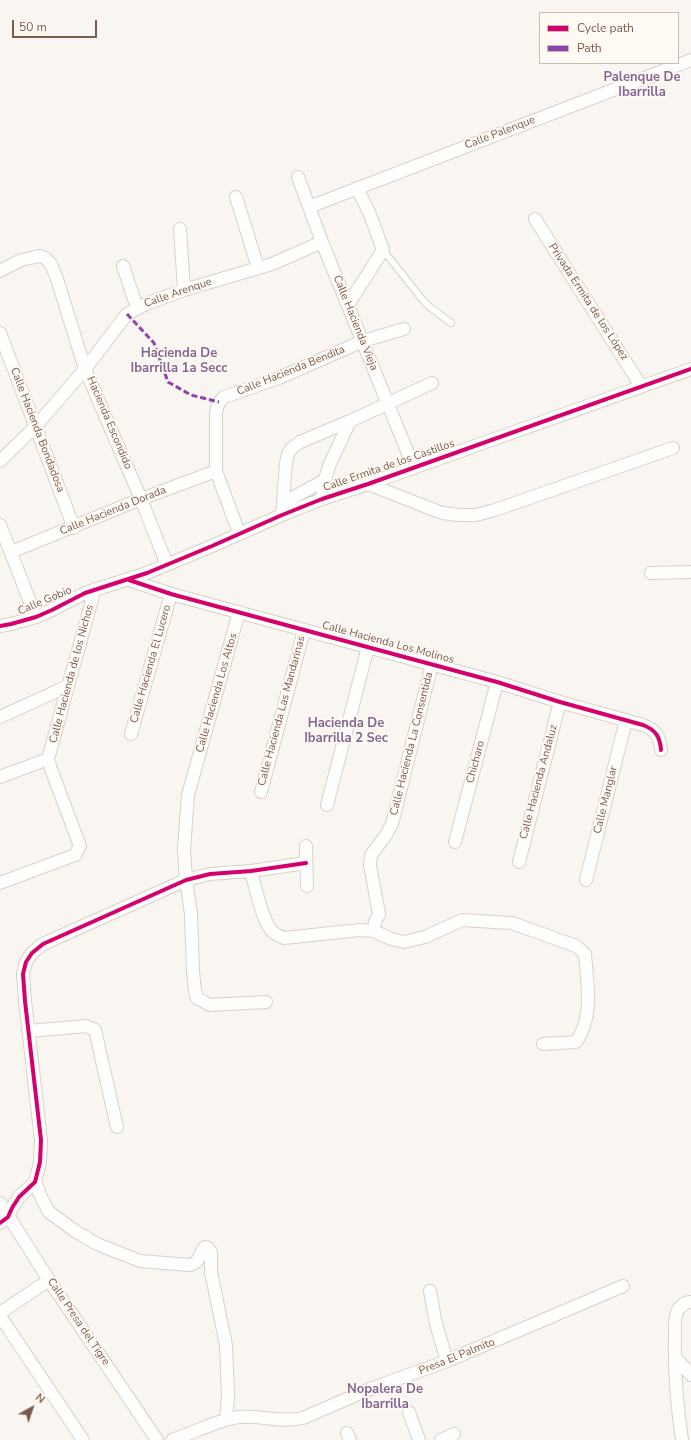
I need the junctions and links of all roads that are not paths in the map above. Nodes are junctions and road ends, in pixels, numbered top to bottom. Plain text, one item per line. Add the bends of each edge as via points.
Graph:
1 (691, 60) edge
2 (298, 177) dead end
3 (358, 188) junction
4 (236, 197) dead end
5 (309, 207) junction
6 (535, 219) dead end
7 (180, 229) dead end
8 (322, 242) junction
9 (383, 250) junction
10 (123, 266) dead end
11 (258, 268) junction
12 (0, 271) edge
13 (184, 290) junction
14 (348, 305) junction
15 (137, 308) junction
16 (451, 323) dead end
17 (404, 329) dead end
18 (0, 333) edge
19 (363, 341) junction
20 (85, 369) junction
21 (691, 369) edge
22 (432, 383) dead end
23 (641, 386) junction
24 (388, 403) junction
25 (350, 421) junction
26 (35, 427) junction
27 (673, 448) dead end
28 (0, 460) edge
29 (414, 468) junction
30 (216, 471) junction
31 (324, 480) junction
32 (368, 484) junction
33 (142, 499) junction
34 (322, 499) junction
35 (282, 509) junction
36 (0, 525) edge
37 (74, 528) junction
38 (239, 533) junction
39 (11, 552) junction
40 (167, 565) junction
41 (691, 572) edge
42 (651, 573) dead end
43 (128, 580) junction
44 (95, 589) junction
45 (171, 594) junction
46 (239, 612) junction
47 (36, 616) junction
48 (0, 626) edge
49 (304, 630) junction
50 (368, 647) junction
51 (432, 664) junction
52 (498, 682) junction
53 (68, 686) junction
54 (560, 702) junction
55 (0, 717) edge
56 (626, 720) junction
57 (131, 734) dead end
58 (661, 750) dead end
59 (48, 759) junction
60 (0, 777) edge
61 (261, 792) dead end
62 (327, 805) dead end
63 (455, 842) dead end
64 (306, 846) dead end
65 (518, 862) dead end
66 (306, 863) junction
67 (251, 871) junction
68 (186, 880) junction
69 (586, 880) dead end
70 (0, 883) edge
71 (307, 886) dead end
72 (374, 931) junction
73 (266, 1002) dead end
74 (29, 1031) junction
75 (543, 1044) dead end
76 (117, 1127) dead end
77 (36, 1182) junction
78 (0, 1203) edge
79 (4, 1220) edge
80 (49, 1280) junction
81 (623, 1286) dead end
82 (430, 1291) dead end
83 (691, 1302) edge
84 (0, 1314) edge
85 (675, 1357) junction
86 (448, 1361) junction
87 (691, 1375) edge
88 (409, 1412) dead end
89 (226, 1420) junction
90 (454, 1434) dead end
91 (82, 1440) edge
92 (157, 1440) edge
93 (172, 1440) edge
94 (419, 1440) edge
95 (441, 1440) edge
96 (682, 1440) edge

1 - 3 street, Calle Palenque
2 - 5 street, Calle Hacienda Vieja
3 - 5 street, Calle Palenque
3 - 9 street
4 - 11 street
5 - 8 street, Calle Hacienda Vieja
6 - 23 street, Privada Ermita de los López
7 - 13 street
8 - 11 street, Calle Arenque
8 - 14 street, Calle Hacienda Vieja
9 - 14 street
9 - 16 lane via 426,304
10 - 15 street
11 - 13 street, Calle Arenque
12 - 20 street, Hacienda Escondido via 21,260 40,256 51,264
13 - 15 street, Calle Arenque
14 - 19 street, Calle Hacienda Vieja
15 - 20 street, Calle Arenque via 120,322
17 - 19 street, Calle Hacienda Bendita
18 - 26 street, Calle Hacienda Bondadosa
19 - 24 street, Calle Hacienda Vieja
19 - 30 street, Calle Hacienda Bendita via 279,378 224,397 216,408
20 - 26 street, Calle Arenque
20 - 33 street, Hacienda Escondido
21 - 23 street, Calle Ermita de los Castillos
22 - 24 street
23 - 29 street, Calle Ermita de los Castillos
24 - 25 street
24 - 29 street, Calle Hacienda Vieja
25 - 31 street
25 - 35 street via 300,442 292,448 286,462
26 - 28 street, Calle Arenque
26 - 37 street, Calle Hacienda Bondadosa
27 - 32 street via 476,515 442,513
29 - 32 street, Calle Ermita de los Castillos
30 - 33 street, Calle Hacienda Dorada
30 - 38 street
31 - 34 street
31 - 35 street
32 - 34 street, Calle Ermita de los Castillos
33 - 37 street, Calle Hacienda Dorada
33 - 40 street, Hacienda Escondido
34 - 35 street, Calle Ermita de los Castillos
35 - 38 street, Calle Ermita de los Castillos
36 - 39 street
37 - 39 street, Calle Hacienda Dorada
38 - 40 street, Calle Ermita de los Castillos
39 - 47 street
40 - 43 street, Calle Ermita de los Castillos
41 - 42 street
43 - 44 street, Calle Ermita de los Castillos
43 - 45 street, Calle Hacienda Los Molinos
44 - 47 street, Calle Gobio
44 - 53 street, Calle Hacienda de los Nichos
45 - 46 street, Calle Hacienda Los Molinos
45 - 57 street, Calle Hacienda El Lucero
46 - 49 street, Calle Hacienda Los Molinos
46 - 68 street, Calle Hacienda Los Altos via 188,795 184,849
47 - 48 street, Calle Gobio
49 - 50 street, Calle Hacienda Los Molinos
49 - 61 street, Calle Hacienda Las Mandarinas
50 - 51 street, Calle Hacienda Los Molinos
50 - 62 street
51 - 52 street, Calle Hacienda Los Molinos
51 - 72 street, Calle Hacienda La Consentida via 392,824 371,855 370,866 379,914
52 - 54 street, Calle Hacienda Los Molinos
52 - 63 street, Chicharo
53 - 55 street
53 - 59 street, Calle Hacienda de los Nichos
54 - 56 street, Calle Hacienda Los Molinos
54 - 65 street, Calle Hacienda Andaluz
56 - 58 street, Calle Hacienda Los Molinos via 650,728 661,741
56 - 69 street, Calle Manglar
59 - 60 street
59 - 70 street via 80,846 75,855
64 - 66 street
66 - 67 street
66 - 71 street
67 - 68 street via 210,874
67 - 72 street via 266,921 276,935 284,938 360,930
68 - 73 street, Calle Hacienda Los Altos via 197,998 210,1005
68 - 74 street via 42,944 32,953 23,974
72 - 75 street via 404,942 425,937 462,920 475,920 512,923 576,946 585,954 589,1005 582,1033 576,1042
74 - 76 street via 86,1026 95,1030
74 - 77 street via 41,1140
77 - 79 street via 19,1197
77 - 89 street via 50,1212 97,1244 140,1260 190,1266 196,1263 202,1249 208,1248 226,1345
78 - 79 street, Calle Presa del Tigre
79 - 80 street, Calle Presa del Tigre
80 - 84 street
80 - 92 street, Calle Presa del Tigre
81 - 86 street, Presa El Palmito
82 - 86 street via 436,1324
83 - 85 street via 682,1305 678,1311
84 - 91 street
85 - 87 street
85 - 96 street
86 - 89 street, Presa El Palmito via 370,1389 303,1418 280,1420 240,1417
88 - 94 street
89 - 93 street, Presa El Palmito
90 - 95 street

